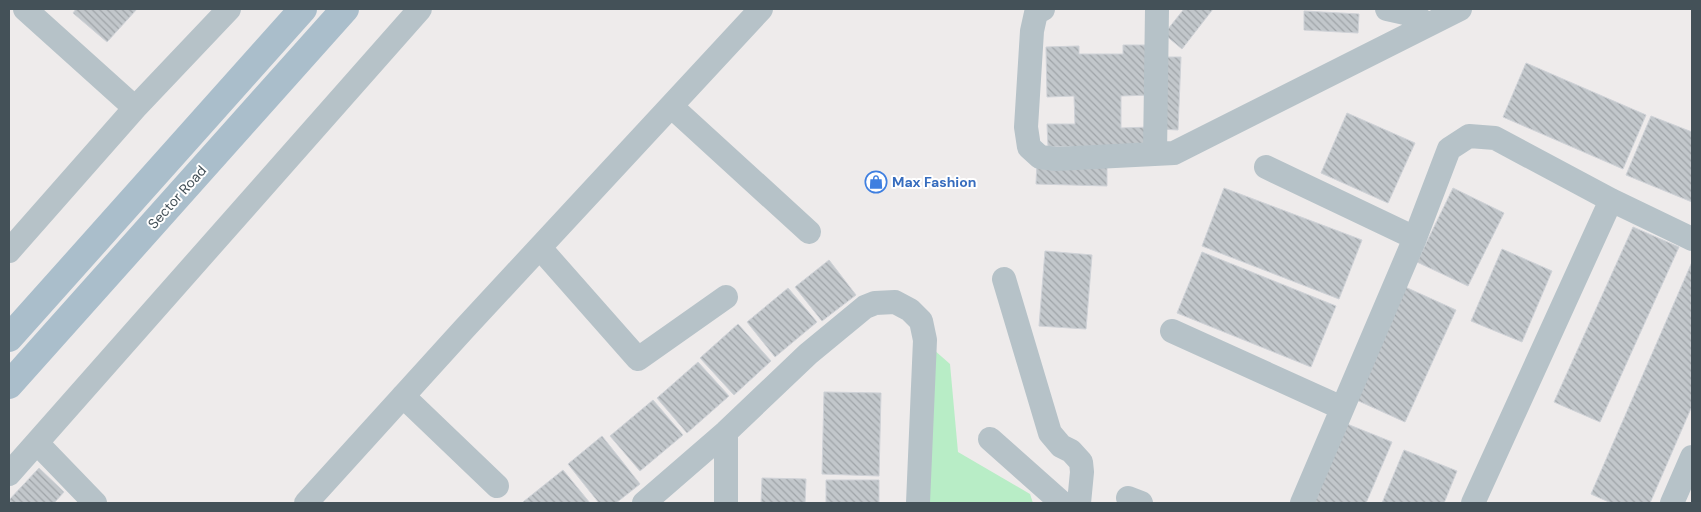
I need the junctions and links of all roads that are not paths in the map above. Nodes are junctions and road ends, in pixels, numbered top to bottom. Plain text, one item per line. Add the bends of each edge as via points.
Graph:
1 (24, 9) edge
2 (229, 9) edge
3 (303, 9) edge
4 (420, 9) edge
5 (762, 9) edge
6 (1043, 9) edge
7 (1157, 9) edge
8 (1387, 9) edge
9 (1460, 9) edge
10 (338, 11) edge
11 (1419, 16) edge
12 (671, 106) junction
13 (135, 108) junction
14 (1155, 154) junction
15 (1266, 168) dead end
16 (1611, 200) junction
17 (809, 232) dead end
18 (1415, 238) junction
19 (1692, 239) edge
20 (540, 248) junction
21 (9, 251) edge
22 (1004, 279) dead end
23 (726, 297) dead end
24 (1172, 331) dead end
25 (9, 338) edge
26 (9, 386) edge
27 (403, 396) junction
28 (1342, 408) junction
29 (726, 432) junction
30 (990, 440) dead end
31 (37, 442) junction
32 (1692, 458) edge
33 (9, 474) edge
34 (497, 486) dead end
35 (95, 503) edge
36 (306, 503) edge
37 (644, 503) edge
38 (726, 503) edge
39 (918, 503) edge
40 (1062, 503) edge
41 (1079, 503) edge
42 (1302, 503) edge
43 (1473, 503) edge
44 (1672, 503) edge

1 - 13 street
2 - 13 street
3 - 25 main road
4 - 31 street
5 - 12 street
6 - 14 street via 1036,13 1032,31 1026,127 1029,147 1040,158
7 - 14 street
8 - 11 street
9 - 11 street
10 - 26 main road, Sector Road
11 - 14 street via 1174,153
12 - 17 street
12 - 20 street
13 - 21 street
15 - 18 street
16 - 18 street via 1494,138 1469,136 1448,148
16 - 19 street
16 - 43 street
18 - 28 street
20 - 23 street via 638,359
20 - 27 street
22 - 41 street via 1050,433 1081,462
24 - 28 street
27 - 34 street
27 - 36 street
28 - 42 street
29 - 37 street
29 - 38 street
29 - 39 street via 848,319 875,303 895,302 921,320 925,340
30 - 40 street
31 - 33 street
31 - 35 street
32 - 44 street

